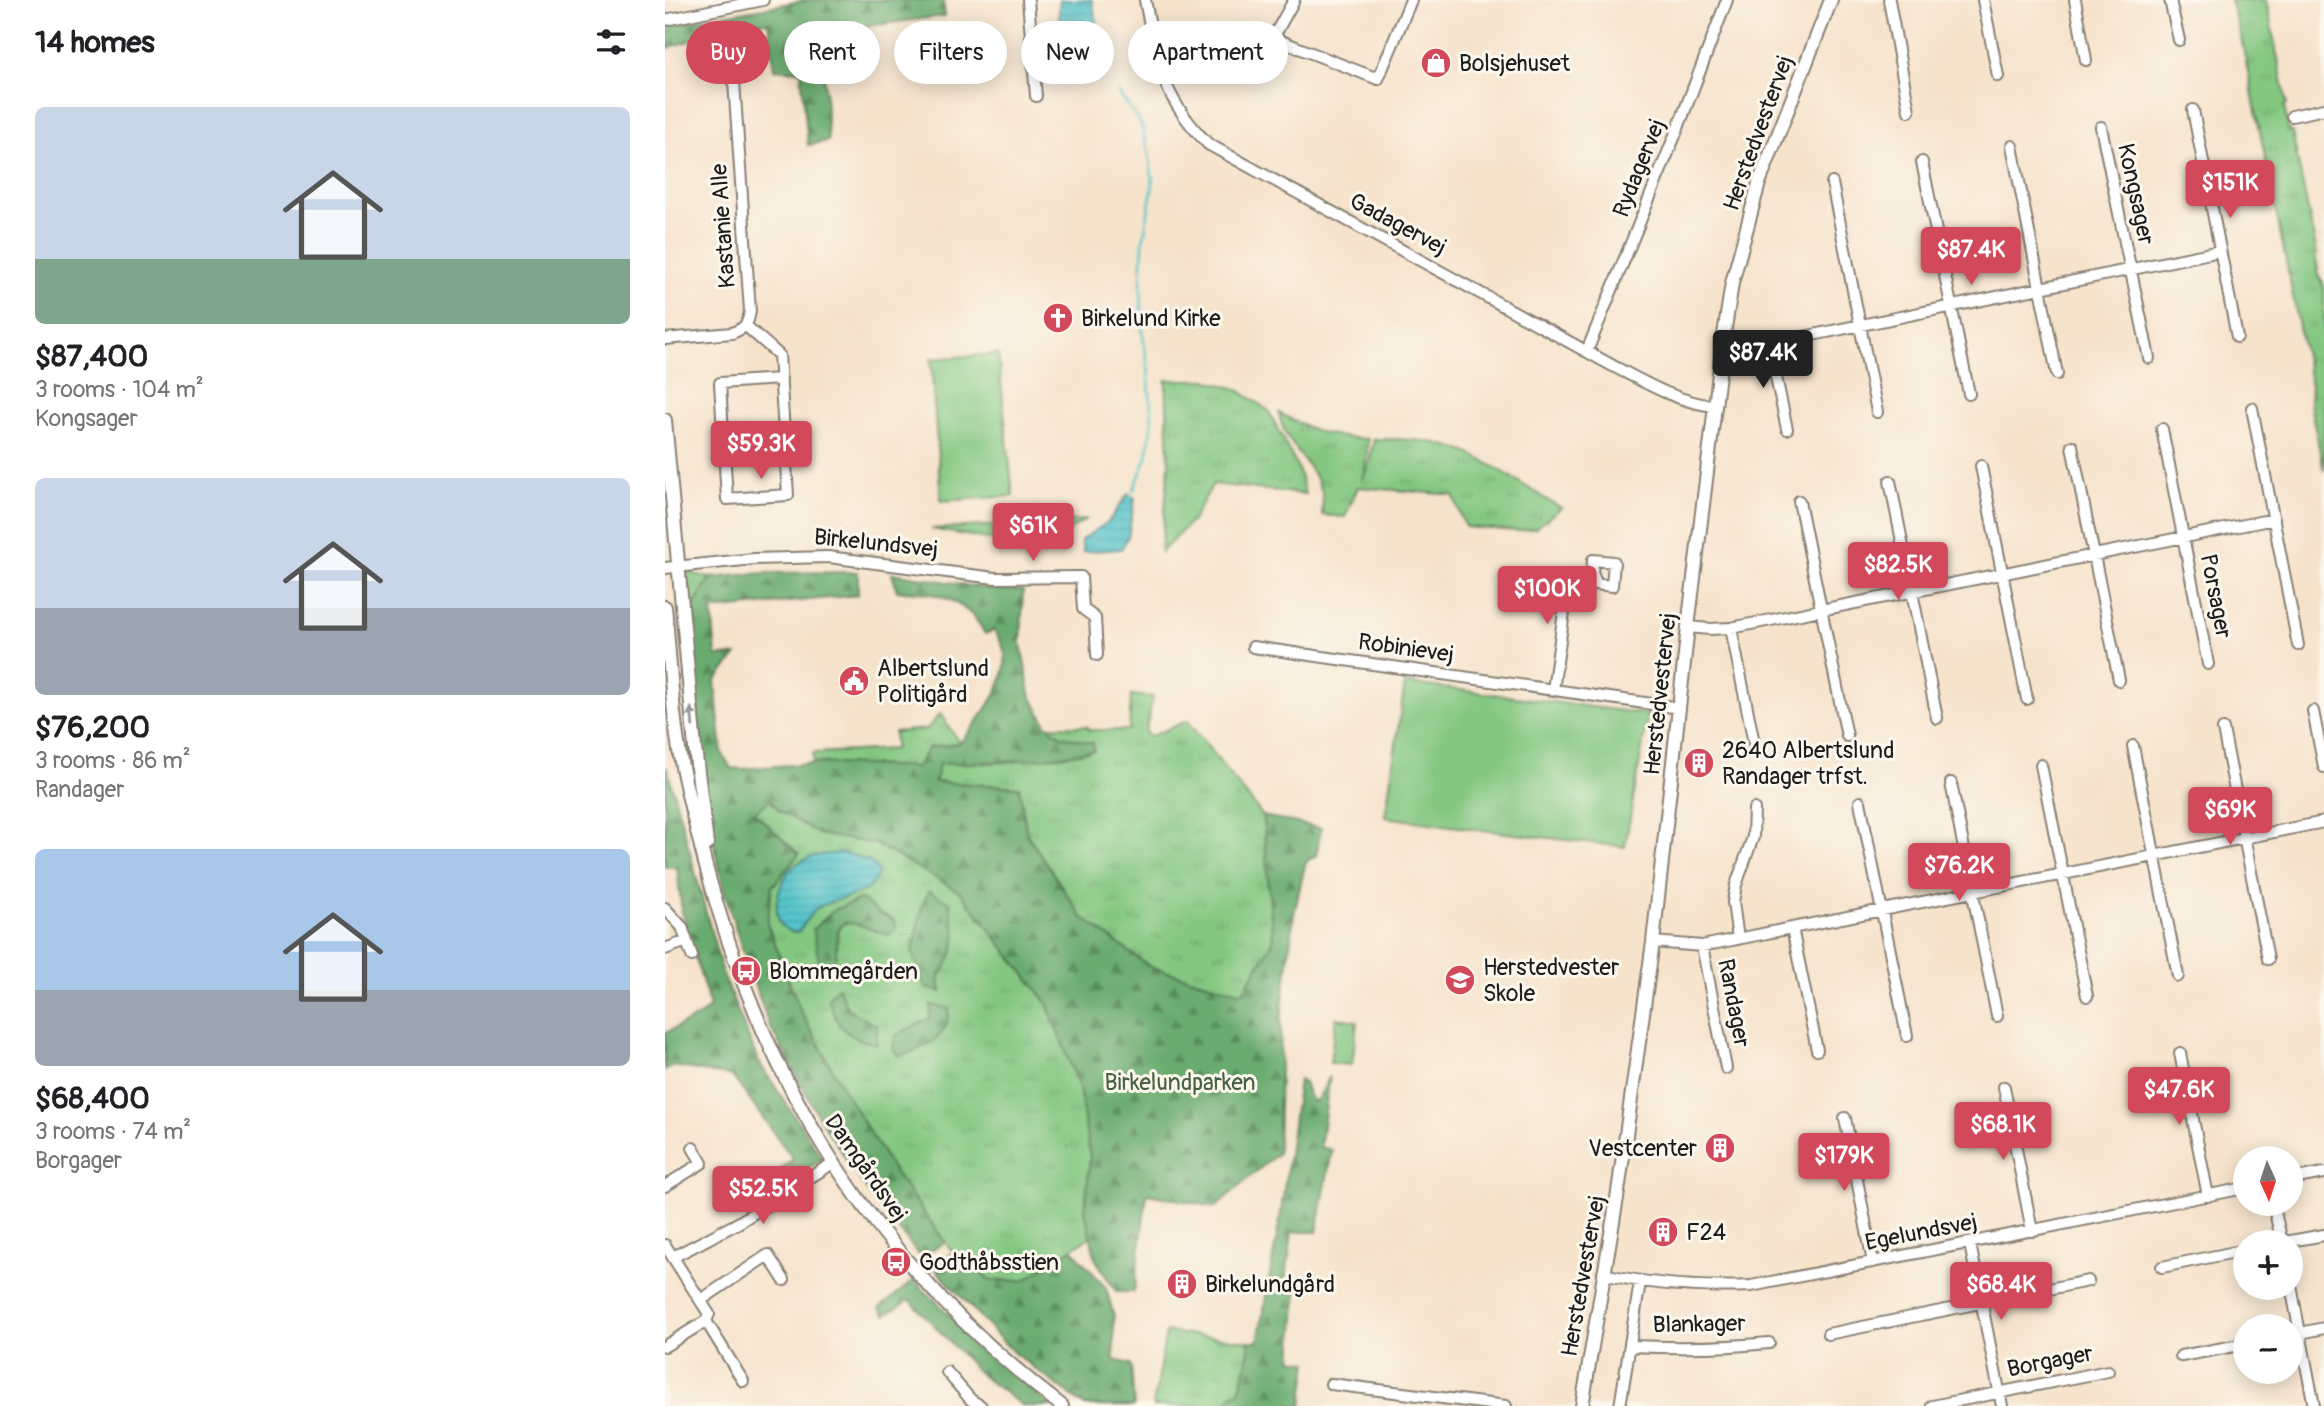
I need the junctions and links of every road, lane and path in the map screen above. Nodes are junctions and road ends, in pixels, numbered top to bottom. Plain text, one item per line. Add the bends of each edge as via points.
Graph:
1 (763, 0) edge
2 (1028, 0) edge
3 (1145, 0) edge
4 (1294, 0) edge
5 (1411, 0) edge
6 (1727, 0) edge
7 (1831, 0) edge
8 (1889, 0) edge
9 (1983, 0) edge
10 (2075, 0) edge
11 (2170, 0) edge
12 (665, 20) edge
13 (2179, 40) dead end
14 (2086, 61) dead end
15 (1998, 76) dead end
16 (734, 84) edge
17 (1036, 96) dead end
18 (2324, 109) edge
19 (2193, 110) dead end
20 (1909, 111) dead end
21 (2293, 116) dead end
22 (2101, 127) dead end
23 (2012, 146) dead end
24 (1922, 162) dead end
25 (1832, 183) dead end
26 (2220, 251) junction
27 (2131, 271) junction
28 (2040, 289) junction
29 (1951, 307) junction
30 (746, 326) junction
31 (1859, 327) junction
32 (2237, 337) dead end
33 (665, 339) edge
34 (1723, 341) junction
35 (1769, 344) junction
36 (1587, 351) junction
37 (2148, 358) dead end
38 (2057, 374) dead end
39 (781, 379) junction
40 (1969, 394) dead end
41 (1714, 406) junction
42 (2252, 408) dead end
43 (1878, 412) dead end
44 (665, 420) edge
45 (1787, 429) dead end
46 (2162, 429) dead end
47 (2072, 446) dead end
48 (1982, 466) dead end
49 (1890, 481) dead end
50 (1799, 501) dead end
51 (2274, 519) junction
52 (2183, 537) junction
53 (2094, 554) junction
54 (672, 568) edge
55 (2003, 572) junction
56 (1595, 580) dead end
57 (1911, 590) junction
58 (665, 607) edge
59 (1820, 608) junction
60 (1688, 627) junction
61 (1731, 628) junction
62 (2298, 645) dead end
63 (1252, 647) dead end
64 (1097, 655) dead end
65 (2208, 664) dead end
66 (2119, 680) dead end
67 (1553, 690) junction
68 (2027, 699) dead end
69 (1680, 708) junction
70 (2313, 711) dead end
71 (1937, 718) dead end
72 (2223, 730) dead end
73 (1847, 736) dead end
74 (2133, 746) dead end
75 (695, 748) junction
76 (679, 749) junction
77 (665, 751) edge
78 (1756, 752) dead end
79 (2041, 765) dead end
80 (2324, 767) edge
81 (1951, 783) dead end
82 (1860, 802) dead end
83 (1754, 809) dead end
84 (2324, 822) edge
85 (2244, 838) junction
86 (2154, 856) junction
87 (2063, 874) junction
88 (1972, 892) junction
89 (715, 900) junction
90 (665, 908) edge
91 (1882, 910) junction
92 (1792, 928) junction
93 (1738, 939) junction
94 (687, 941) junction
95 (1653, 942) junction
96 (1702, 946) junction
97 (665, 949) edge
98 (692, 956) dead end
99 (2268, 959) dead end
100 (2178, 976) dead end
101 (2087, 996) dead end
102 (1997, 1016) dead end
103 (1907, 1036) dead end
104 (1817, 1050) dead end
105 (2180, 1053) dead end
106 (1726, 1068) dead end
107 (2004, 1087) dead end
108 (1845, 1118) dead end
109 (693, 1148) dead end
110 (833, 1163) junction
111 (2324, 1173) edge
112 (2303, 1177) edge
113 (665, 1186) edge
114 (2233, 1191) edge
115 (2208, 1196) junction
116 (2032, 1231) junction
117 (2324, 1235) edge
118 (2303, 1239) edge
119 (1970, 1244) junction
120 (665, 1245) edge
121 (2233, 1252) edge
122 (674, 1257) junction
123 (1873, 1262) junction
124 (2162, 1266) dead end
125 (1603, 1274) junction
126 (784, 1280) dead end
127 (1640, 1282) junction
128 (2088, 1282) dead end
129 (701, 1300) junction
130 (1982, 1303) junction
131 (706, 1321) junction
132 (2324, 1328) edge
133 (2303, 1332) edge
134 (1828, 1334) dead end
135 (1769, 1343) dead end
136 (665, 1346) edge
137 (1630, 1346) junction
138 (2233, 1346) edge
139 (2181, 1356) dead end
140 (2303, 1363) edge
141 (2108, 1371) dead end
142 (947, 1372) dead end
143 (743, 1381) dead end
144 (1331, 1384) dead end
145 (2000, 1393) junction
146 (981, 1406) edge
147 (1062, 1406) edge
148 (1506, 1406) edge
149 (1582, 1406) edge
150 (1620, 1406) edge
151 (1932, 1406) edge
152 (2002, 1406) edge
153 (2315, 1406) edge

1 - 12 street
2 - 17 street
3 - 36 street, Gadagervej via 1160,75 1174,104 1208,144
4 - 5 street via 1273,38 1378,79
6 - 36 street, Rydagervej
7 - 34 street, Herstedvestervej via 1759,183 1732,283
8 - 20 street
9 - 15 street
10 - 14 street
11 - 13 street
16 - 30 street, Kastanie Alle via 750,311
18 - 21 street
19 - 26 street
22 - 27 street, Kongsager
23 - 28 street
24 - 29 street
25 - 31 street
26 - 27 street, Kongsager
26 - 32 street
27 - 28 street, Kongsager
27 - 37 street, Kongsager
28 - 29 street, Kongsager
28 - 38 street
29 - 31 street, Kongsager
29 - 40 street
30 - 33 street via 732,332
30 - 39 street via 779,355
31 - 35 street, Kongsager
31 - 43 street
34 - 35 street, Kongsager
34 - 41 street, Herstedvestervej
35 - 45 street
36 - 41 street, Gadagervej via 1666,394
39 - 39 street via 788,495 727,499 720,383
41 - 60 street, Herstedvestervej
42 - 51 street
44 - 54 street, Damgårdsvej
46 - 52 street, Porsager
47 - 53 street
48 - 55 street
49 - 57 street
50 - 59 street
51 - 52 street, Porsager
51 - 62 street
52 - 53 street, Porsager
52 - 65 street, Porsager
53 - 55 street, Porsager
53 - 66 street
54 - 64 street, Birkelundsvej via 828,557 995,578 1081,577 1083,609 1095,618
75 -> 54 street, Damgårdsvej
55 - 57 street, Porsager
55 - 68 street
56 - 67 street via 1565,612
57 - 59 street, Porsager
57 - 71 street
58 - 76 street, Damgårdsvej
59 - 61 street, Porsager
59 - 73 street
60 - 61 street, Porsager
60 - 69 street, Herstedvestervej
61 - 78 street
63 - 67 street, Robinievej
67 - 69 street, Robinievej
69 - 95 street, Herstedvestervej
70 - 80 street
72 - 85 street
74 - 86 street
75 - 76 street
75 - 89 street, Damgårdsvej
76 - 77 street
76 - 89 street, Damgårdsvej
79 - 87 street
81 - 88 street
82 - 91 street
83 - 93 street, Randager via 1753,837 1735,885
84 - 85 street, Randager
85 - 86 street, Randager
85 - 99 street
86 - 87 street, Randager
86 - 100 street
87 - 88 street, Randager
87 - 101 street
88 - 91 street, Randager
88 - 102 street
89 - 110 street, Damgårdsvej via 756,1019 799,1108
90 - 94 street
91 - 92 street, Randager
91 - 103 street
92 - 93 street, Randager
92 - 104 street
93 - 96 street, Randager
94 - 97 street
94 - 98 street
95 - 96 street, Randager
95 - 125 street, Herstedvestervej
96 - 106 street, Randager
105 - 115 street
107 - 116 street
108 - 123 street
109 - 113 street via 702,1163
110 - 122 street
110 - 147 street, Damgårdsvej via 928,1284 996,1352
111 - 112 street
114 - 115 street, Egelundsvej
115 - 116 street, Egelundsvej
116 - 119 street, Egelundsvej
117 - 118 street
119 - 123 street, Egelundsvej
119 - 130 street, Borgager
120 - 122 street
121 - 124 street
122 - 129 street
123 - 127 street, Egelundsvej via 1751,1286
125 - 127 street, Egelundsvej
125 - 149 street, Herstedvestervej
126 - 129 street via 768,1255
127 - 137 street, Blankager
128 - 130 street
129 - 131 street via 709,1314
130 - 134 street
130 - 145 street, Borgager
131 - 136 street
131 - 143 street
132 - 133 street
135 - 137 street, Blankager via 1681,1349
137 - 150 street, Blankager
138 - 139 street
140 - 153 street
141 - 145 street, Borgager
142 - 146 street
144 - 148 street
145 - 151 street, Borgager
145 - 152 street, Borgager

